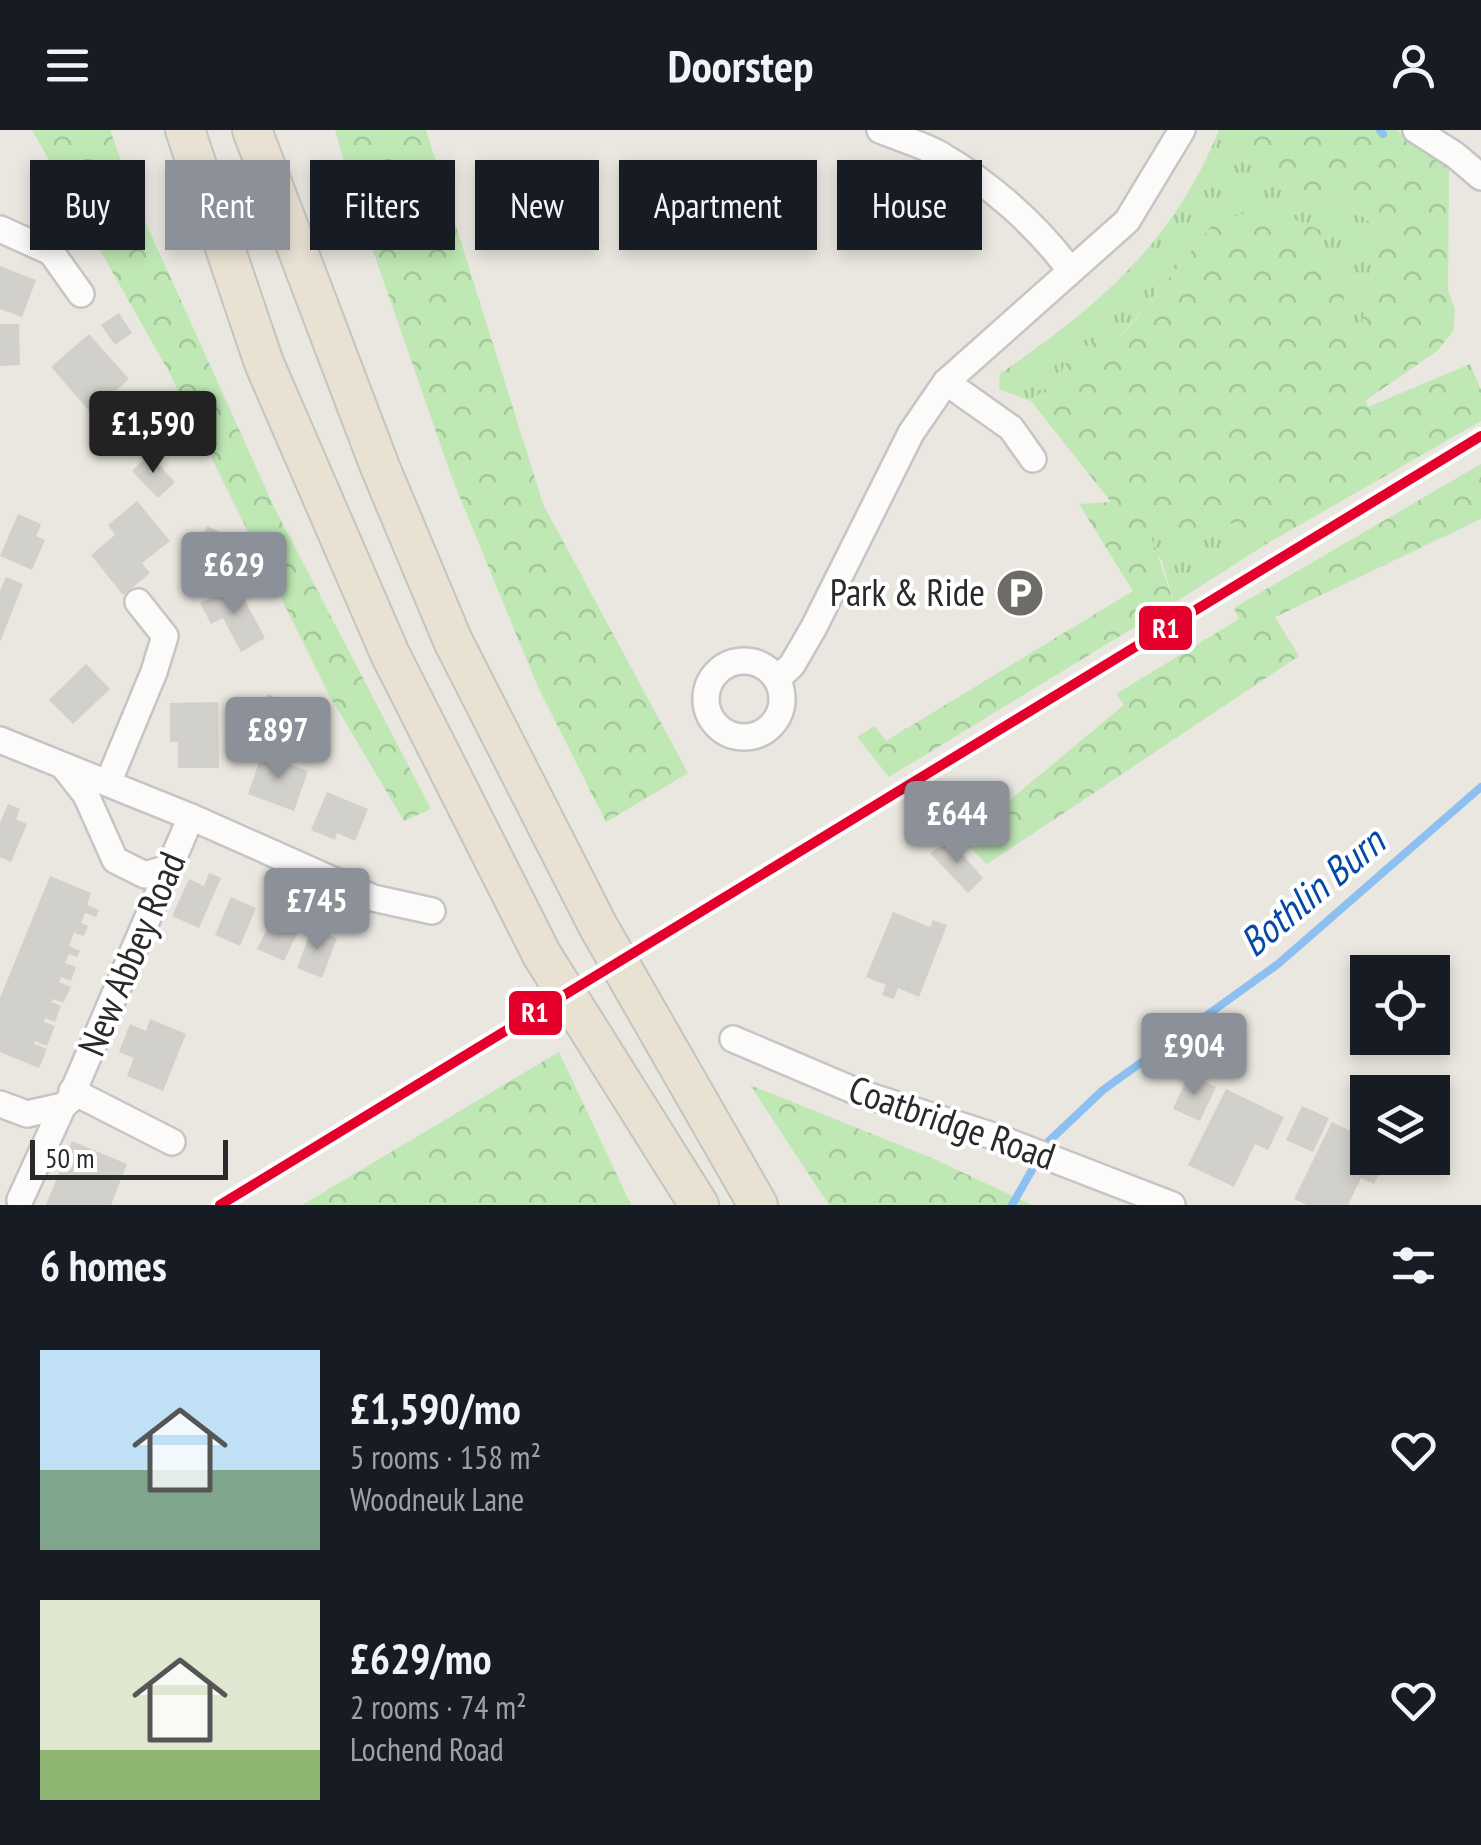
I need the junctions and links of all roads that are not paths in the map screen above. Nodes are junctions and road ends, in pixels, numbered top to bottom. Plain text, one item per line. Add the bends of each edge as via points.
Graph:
1 (169, 130) edge
2 (185, 130) edge
3 (252, 130) edge
4 (277, 130) edge
5 (880, 130) edge
6 (1182, 130) edge
7 (1416, 130) edge
8 (938, 154) junction
9 (935, 160) edge
10 (1481, 177) edge
11 (0, 228) edge
12 (1070, 270) junction
13 (81, 294) dead end
14 (264, 363) junction
15 (946, 382) junction
16 (1033, 459) dead end
17 (380, 468) junction
18 (138, 602) dead end
19 (777, 679) dead end
20 (0, 740) edge
21 (62, 765) junction
22 (108, 784) junction
23 (191, 817) junction
24 (168, 868) junction
25 (432, 911) dead end
26 (734, 1039) dead end
27 (68, 1098) junction
28 (0, 1104) edge
29 (172, 1142) dead end
30 (20, 1200) dead end
31 (699, 1205) edge
32 (758, 1205) edge
33 (1172, 1205) edge

1 - 14 highway via 216,263
2 - 14 highway
3 - 17 highway
4 - 17 highway
5 - 8 street
6 - 12 street via 1127,221
7 - 10 street
8 - 9 street
8 - 12 street via 1022,214
11 - 13 street via 51,252
12 - 15 street
14 - 31 highway via 390,654 542,955
15 - 16 street via 1012,428
15 - 19 street via 911,433 814,627
17 - 32 highway via 453,641 598,926
18 - 22 street via 165,636
20 - 21 street
21 - 22 street
21 - 24 street via 86,795 115,860 145,875
22 - 23 street
23 - 24 street, New Abbey Road
23 - 25 street via 373,898
24 - 27 street, New Abbey Road
26 - 33 street, Coatbridge Road
27 - 28 street, New Abbey Road via 27,1114
27 - 29 street, New Abbey Road via 132,1119
27 - 30 street, New Abbey Road

